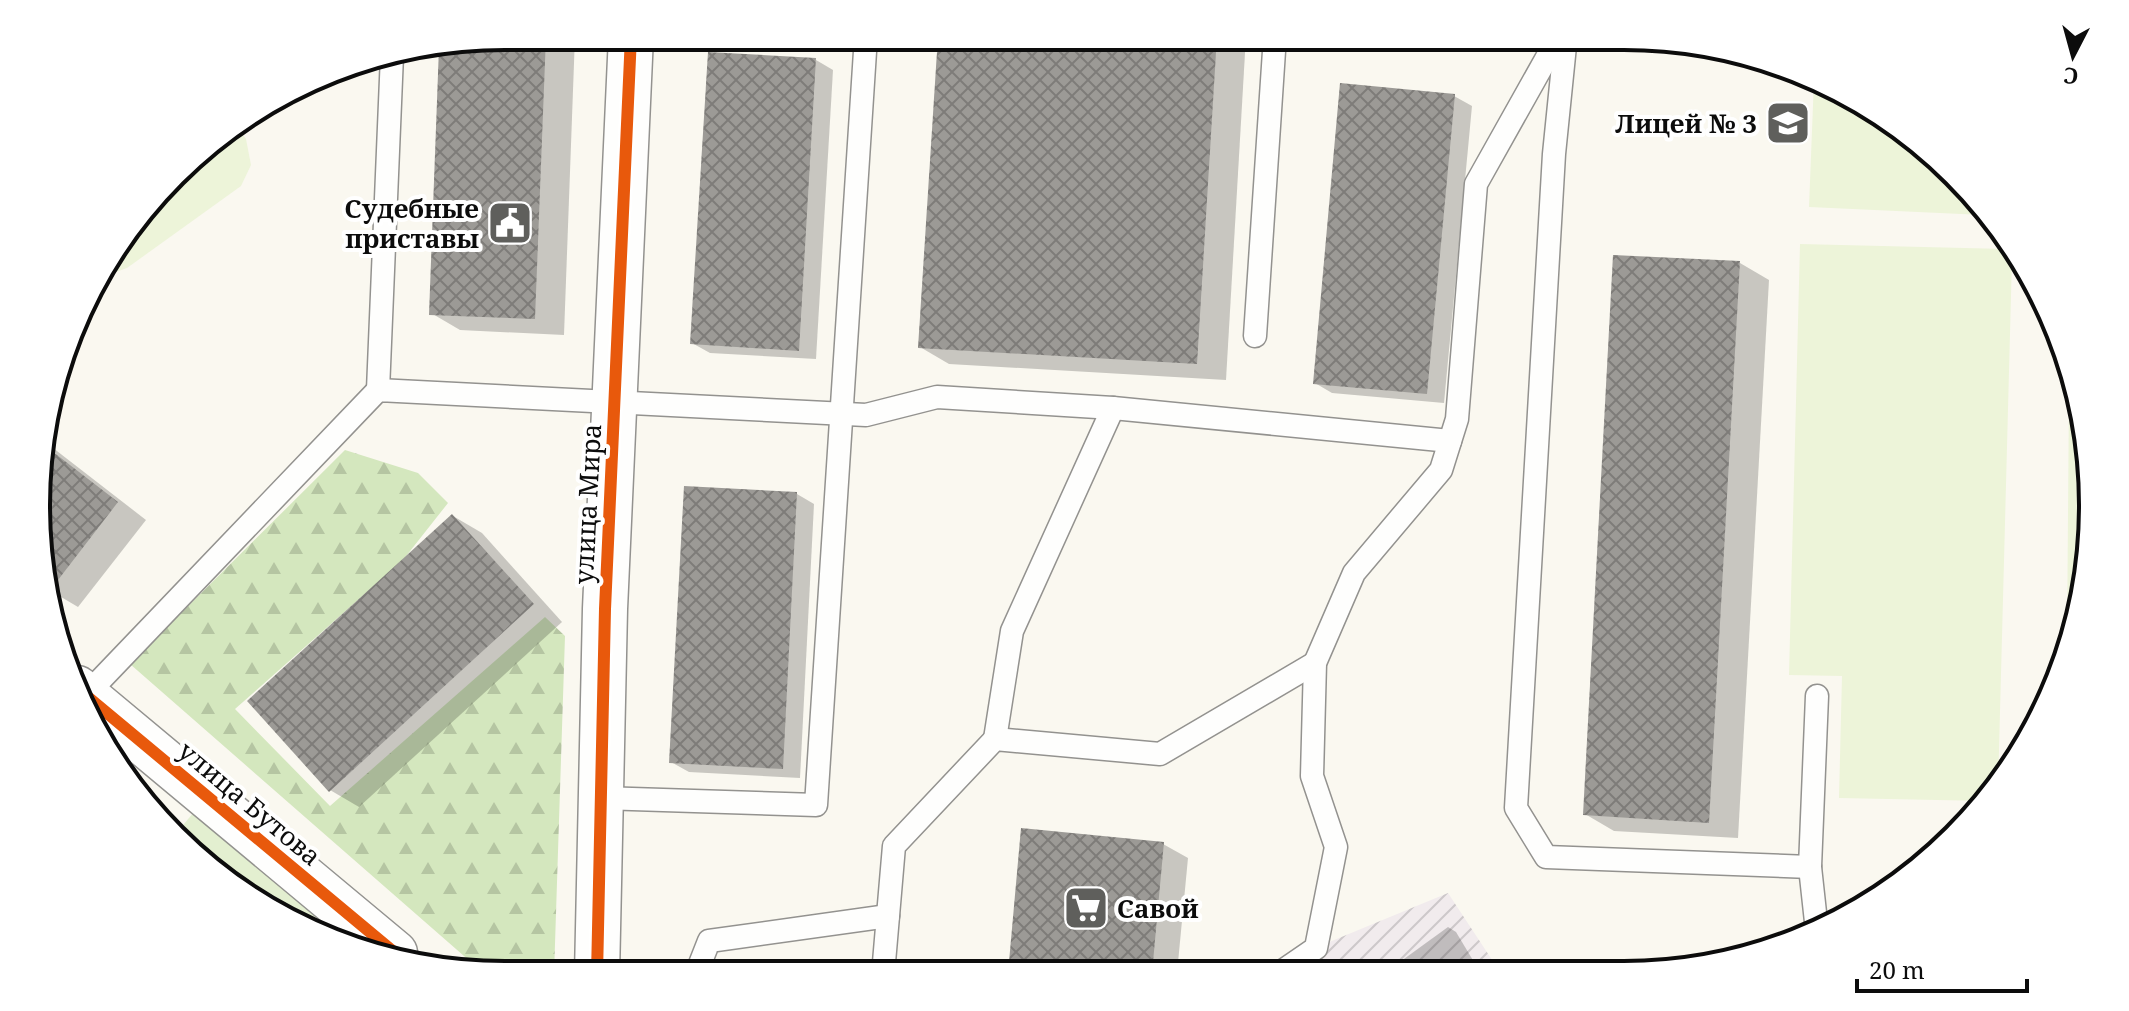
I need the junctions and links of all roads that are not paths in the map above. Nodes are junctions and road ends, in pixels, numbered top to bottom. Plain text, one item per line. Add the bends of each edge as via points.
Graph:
1 (630, 50) edge
2 (865, 50) edge
3 (1274, 50) edge
4 (1551, 50) edge
5 (1565, 50) edge
6 (392, 65) edge
7 (1255, 336) dead end
8 (378, 390) junction
9 (614, 402) junction
10 (1113, 408) junction
11 (841, 414) junction
12 (1450, 441) junction
13 (1315, 663) junction
14 (87, 685) edge
15 (1817, 696) dead end
16 (96, 704) edge
17 (995, 739) junction
18 (601, 798) junction
19 (1810, 867) junction
20 (888, 916) junction
21 (1816, 918) edge
22 (384, 944) edge
23 (597, 961) edge
24 (701, 961) edge
25 (884, 961) edge
26 (1297, 961) edge

1 - 9 street, улица Мира
2 - 11 lane
3 - 7 lane
4 - 12 lane via 1476,184 1457,419
5 - 19 lane via 1516,808 1546,857
6 - 8 lane
8 - 9 lane
8 - 14 lane
9 - 11 lane
9 - 18 street, улица Мира
10 - 11 lane via 937,397 866,415
10 - 12 lane
10 - 17 lane via 1012,631
11 - 18 lane via 816,805
12 - 13 lane via 1441,470 1354,573
13 - 17 lane via 1160,754
13 - 26 lane via 1312,776 1336,847 1316,948
15 - 19 lane
16 - 22 street, улица Бутова
17 - 20 lane via 894,846
18 - 23 street, улица Мира
19 - 21 lane
20 - 24 lane via 709,941
20 - 25 lane

